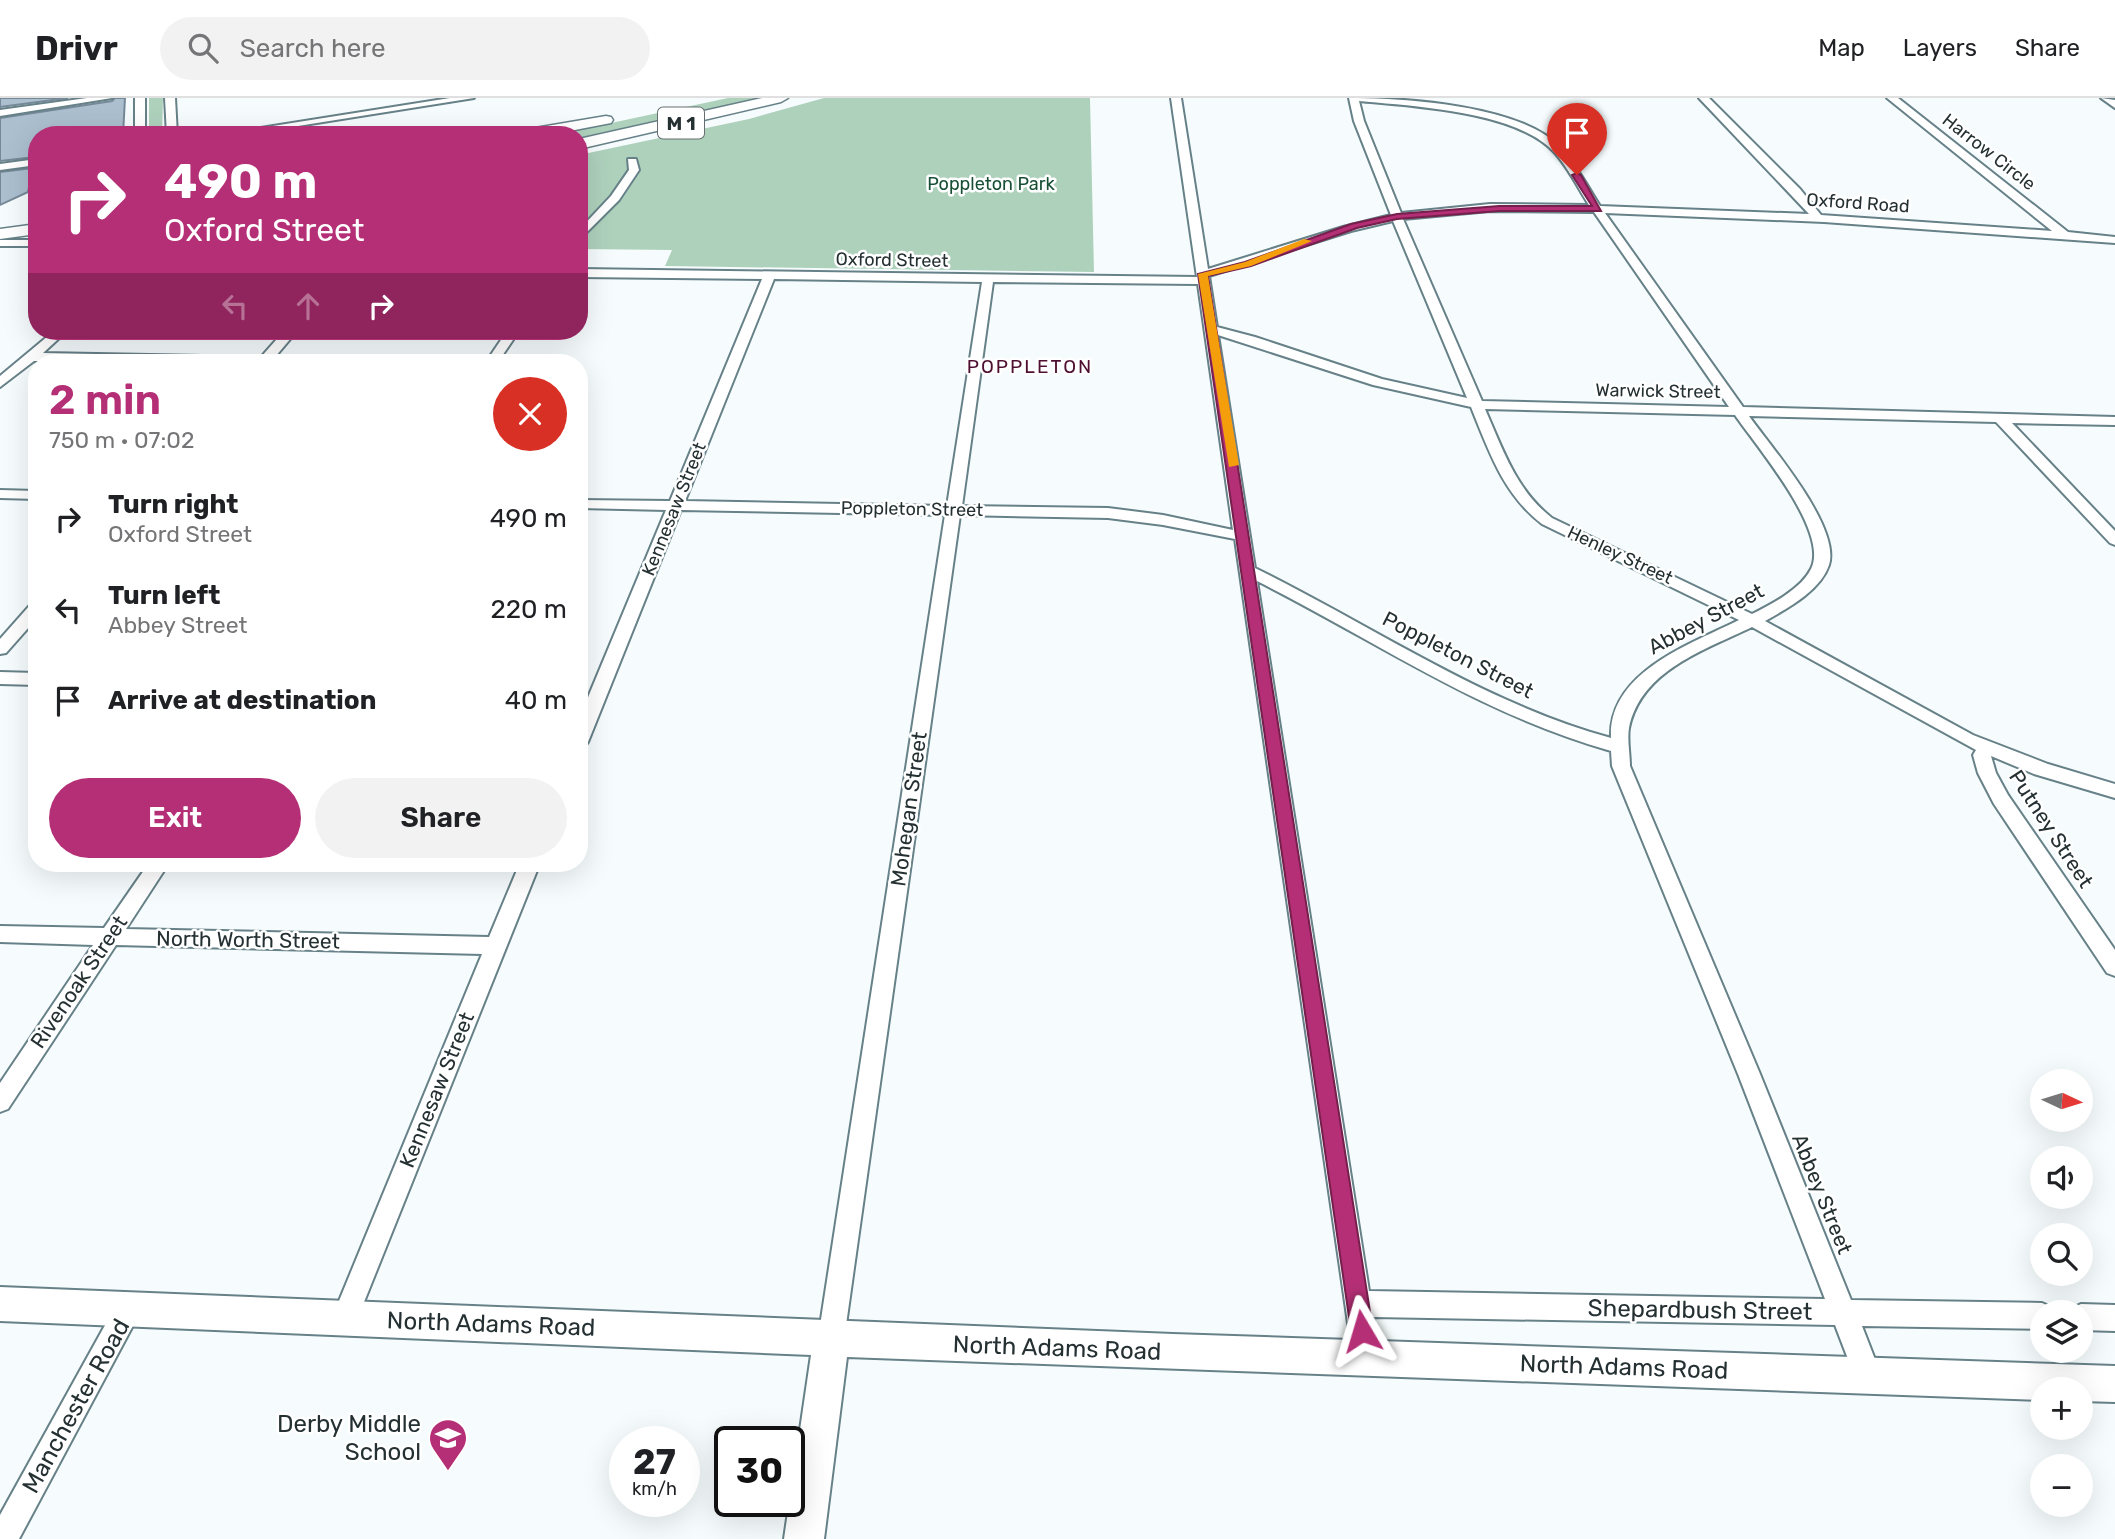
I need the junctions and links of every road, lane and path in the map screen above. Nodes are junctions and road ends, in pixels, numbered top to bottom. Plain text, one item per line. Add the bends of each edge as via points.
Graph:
1 (107, 98) edge
2 (140, 98) edge
3 (170, 98) edge
4 (469, 98) edge
5 (781, 98) edge
6 (1176, 98) edge
7 (1356, 98) edge
8 (1704, 98) edge
9 (1892, 98) edge
10 (2106, 98) edge
11 (2115, 105) edge
12 (0, 113) edge
13 (617, 117) dead end
14 (140, 126) edge
15 (172, 126) edge
16 (281, 126) edge
17 (570, 126) edge
18 (588, 142) edge
19 (632, 162) dead end
20 (28, 163) edge
21 (0, 167) edge
22 (1598, 209) junction
23 (28, 217) edge
24 (1397, 217) junction
25 (1818, 218) junction
26 (0, 221) edge
27 (28, 224) edge
28 (588, 227) edge
29 (0, 228) edge
30 (28, 230) edge
31 (0, 234) edge
32 (2064, 235) junction
33 (2115, 240) edge
34 (0, 243) edge
35 (28, 243) edge
36 (588, 273) edge
37 (769, 275) junction
38 (1204, 277) junction
39 (988, 278) junction
40 (1211, 330) junction
41 (51, 340) edge
42 (283, 340) edge
43 (34, 354) edge
44 (270, 354) edge
45 (28, 360) edge
46 (0, 383) edge
47 (1475, 404) junction
48 (1741, 412) junction
49 (2001, 419) junction
50 (2115, 421) edge
51 (0, 494) edge
52 (28, 495) edge
53 (588, 503) edge
54 (676, 505) junction
55 (954, 510) junction
56 (1242, 536) junction
57 (2115, 540) edge
58 (1249, 571) junction
59 (28, 618) edge
60 (1753, 621) junction
61 (0, 649) edge
62 (0, 678) edge
63 (28, 679) edge
64 (588, 719) edge
65 (1617, 746) junction
66 (1986, 747) junction
67 (2115, 791) edge
68 (153, 872) edge
69 (526, 872) edge
70 (0, 934) edge
71 (110, 937) junction
72 (496, 946) junction
73 (2115, 967) edge
74 (0, 1102) edge
75 (0, 1304) edge
76 (1359, 1304) junction
77 (128, 1310) junction
78 (1844, 1312) junction
79 (2030, 1316) edge
80 (2093, 1317) edge
81 (345, 1318) junction
82 (2115, 1318) edge
83 (831, 1339) junction
84 (1366, 1358) junction
85 (1868, 1376) junction
86 (2115, 1384) edge
87 (3, 1539) edge
88 (804, 1539) edge

1 - 12 street
2 - 14 street
3 - 15 street
4 - 16 street
5 - 18 main road, M 1
6 - 38 street
7 - 22 street, Abbey Street via 1488,117 1527,129 1557,149
7 - 24 street, Henley Street via 1359,121
8 - 25 street
9 - 32 street, Harrow Circle
10 - 11 street
13 - 17 main road
19 - 28 street via 634,170
20 - 21 street
22 - 24 street, Oxford Street via 1499,209
22 - 25 street, Oxford Road
22 - 48 street, Abbey Street
23 - 26 main road
24 - 38 street, Oxford Street via 1354,226
24 - 47 street, Henley Street
25 - 32 street, Oxford Road
27 - 29 main road
30 - 31 main road
32 - 33 street, Oxford Road
34 - 35 street
36 - 37 street, Oxford Street
37 - 39 street, Oxford Street
37 - 54 street, Kennesaw Street
38 - 39 street, Oxford Street
38 - 40 street
39 - 55 street, Mohegan Street
40 - 47 street, Warwick Street via 1246,337 1354,375
40 - 56 street
41 - 43 street
42 - 44 street
45 - 46 street
47 - 48 street, Warwick Street
47 - 60 street, Henley Street via 1508,479 1530,508 1547,521
48 - 49 street, Warwick Street
48 - 60 street, Abbey Street via 1814,518 1822,548 1822,563 1806,585
49 - 50 street, Warwick Street
49 - 57 street
51 - 52 street
53 - 54 street, Poppleton Street
54 - 55 street, Poppleton Street
54 - 64 street, Kennesaw Street
55 - 56 street, Poppleton Street via 1121,514
55 - 83 street, Mohegan Street
56 - 58 street
58 - 65 street, Poppleton Street via 1502,705 1564,731
58 - 76 street
59 - 61 street
60 - 65 street, Abbey Street via 1684,653 1638,685 1619,719
60 - 66 street, Henley Street
62 - 63 street
65 - 78 street, Abbey Street via 1621,766
66 - 67 street, Henley Street
66 - 73 street, Putney Street via 1982,755 1987,773 2001,799
68 - 71 street, Rivenoak Street
69 - 72 street, Kennesaw Street
70 - 71 street, North Worth Street
71 - 72 street, North Worth Street
71 - 74 street, Rivenoak Street
72 - 81 street, Kennesaw Street
75 - 77 main road, North Adams Road
76 - 78 street, Shepardbush Street
76 - 84 street
77 - 81 main road, North Adams Road
77 - 87 street, Manchester Road
78 - 79 street, Shepardbush Street
78 - 85 street, Abbey Street
80 - 82 street
81 - 83 main road, North Adams Road
83 - 84 main road, North Adams Road
83 - 88 main road
84 - 85 main road, North Adams Road
85 - 86 main road, North Adams Road

